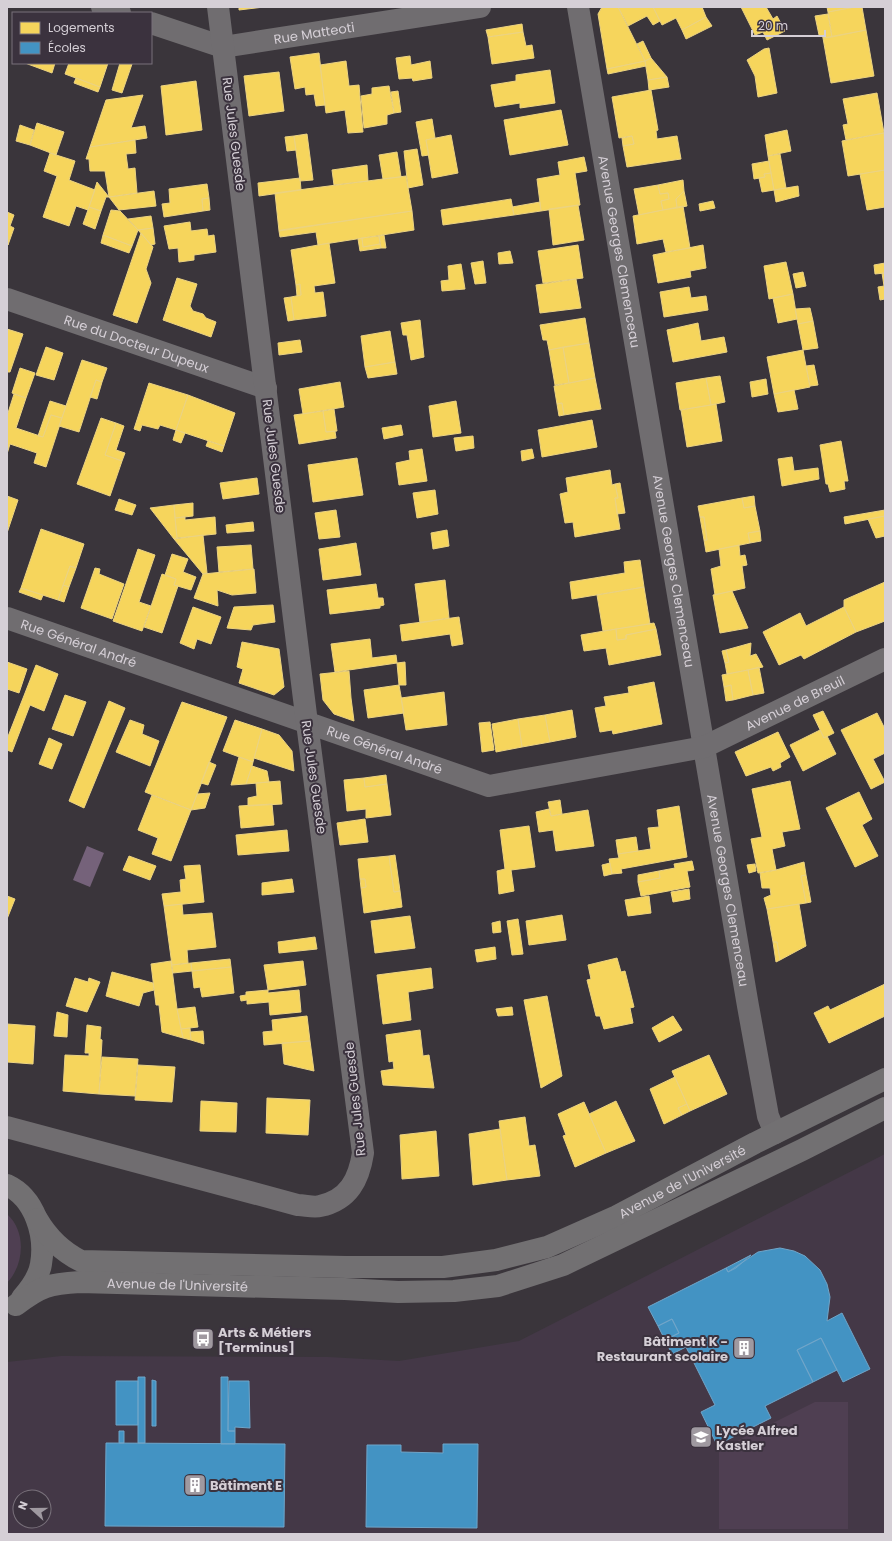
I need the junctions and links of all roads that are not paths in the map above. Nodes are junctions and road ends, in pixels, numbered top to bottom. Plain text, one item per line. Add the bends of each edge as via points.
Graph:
1 (102, 7) edge
2 (218, 7) edge
3 (480, 7) edge
4 (578, 7) edge
5 (117, 12) edge
6 (152, 23) edge
7 (223, 47) junction
8 (7, 299) edge
9 (266, 388) junction
10 (7, 618) edge
11 (885, 659) edge
12 (307, 723) junction
13 (704, 747) junction
14 (885, 1079) edge
15 (885, 1108) edge
16 (7, 1127) edge
17 (775, 1133) junction
18 (7, 1184) edge
19 (38, 1219) junction
20 (472, 1263) junction
21 (346, 1267) junction
22 (475, 1288) junction
23 (346, 1289) junction
24 (12, 1308) edge

1 - 5 street
2 - 7 street, Rue Jules Guesde
3 - 7 street, Rue Matteoti
4 - 13 street, Avenue Georges Clemenceau
6 - 7 street, Rue Matteoti
7 - 9 street, Rue Jules Guesde
8 - 9 street, Rue du Docteur Dupeux
9 - 12 street, Rue Jules Guesde
10 - 12 street, Rue Général André
11 - 13 street, Avenue de Breuil
12 - 13 street, Rue Général André via 490,786
12 - 16 street, Rue Jules Guesde via 363,1153 361,1170 353,1186 337,1200 319,1207 298,1205
13 - 17 street, Avenue Georges Clemenceau via 768,1116
14 - 17 street, Avenue de l'Université
15 - 22 street, Avenue de l'Université via 563,1266 498,1286
17 - 20 street, Avenue de l'Université via 617,1216 546,1247 496,1260
18 - 19 street, Avenue de l'Université via 26,1200
19 - 21 street, Avenue de l'Université via 57,1246 80,1261
19 - 24 street via 43,1242 41,1265 32,1287
20 - 21 street, Avenue de l'Université via 443,1267
20 - 22 street
21 - 23 street
22 - 23 street, Avenue de l'Université via 398,1292
23 - 24 street, Avenue de l'Université via 80,1282 52,1284 35,1290

